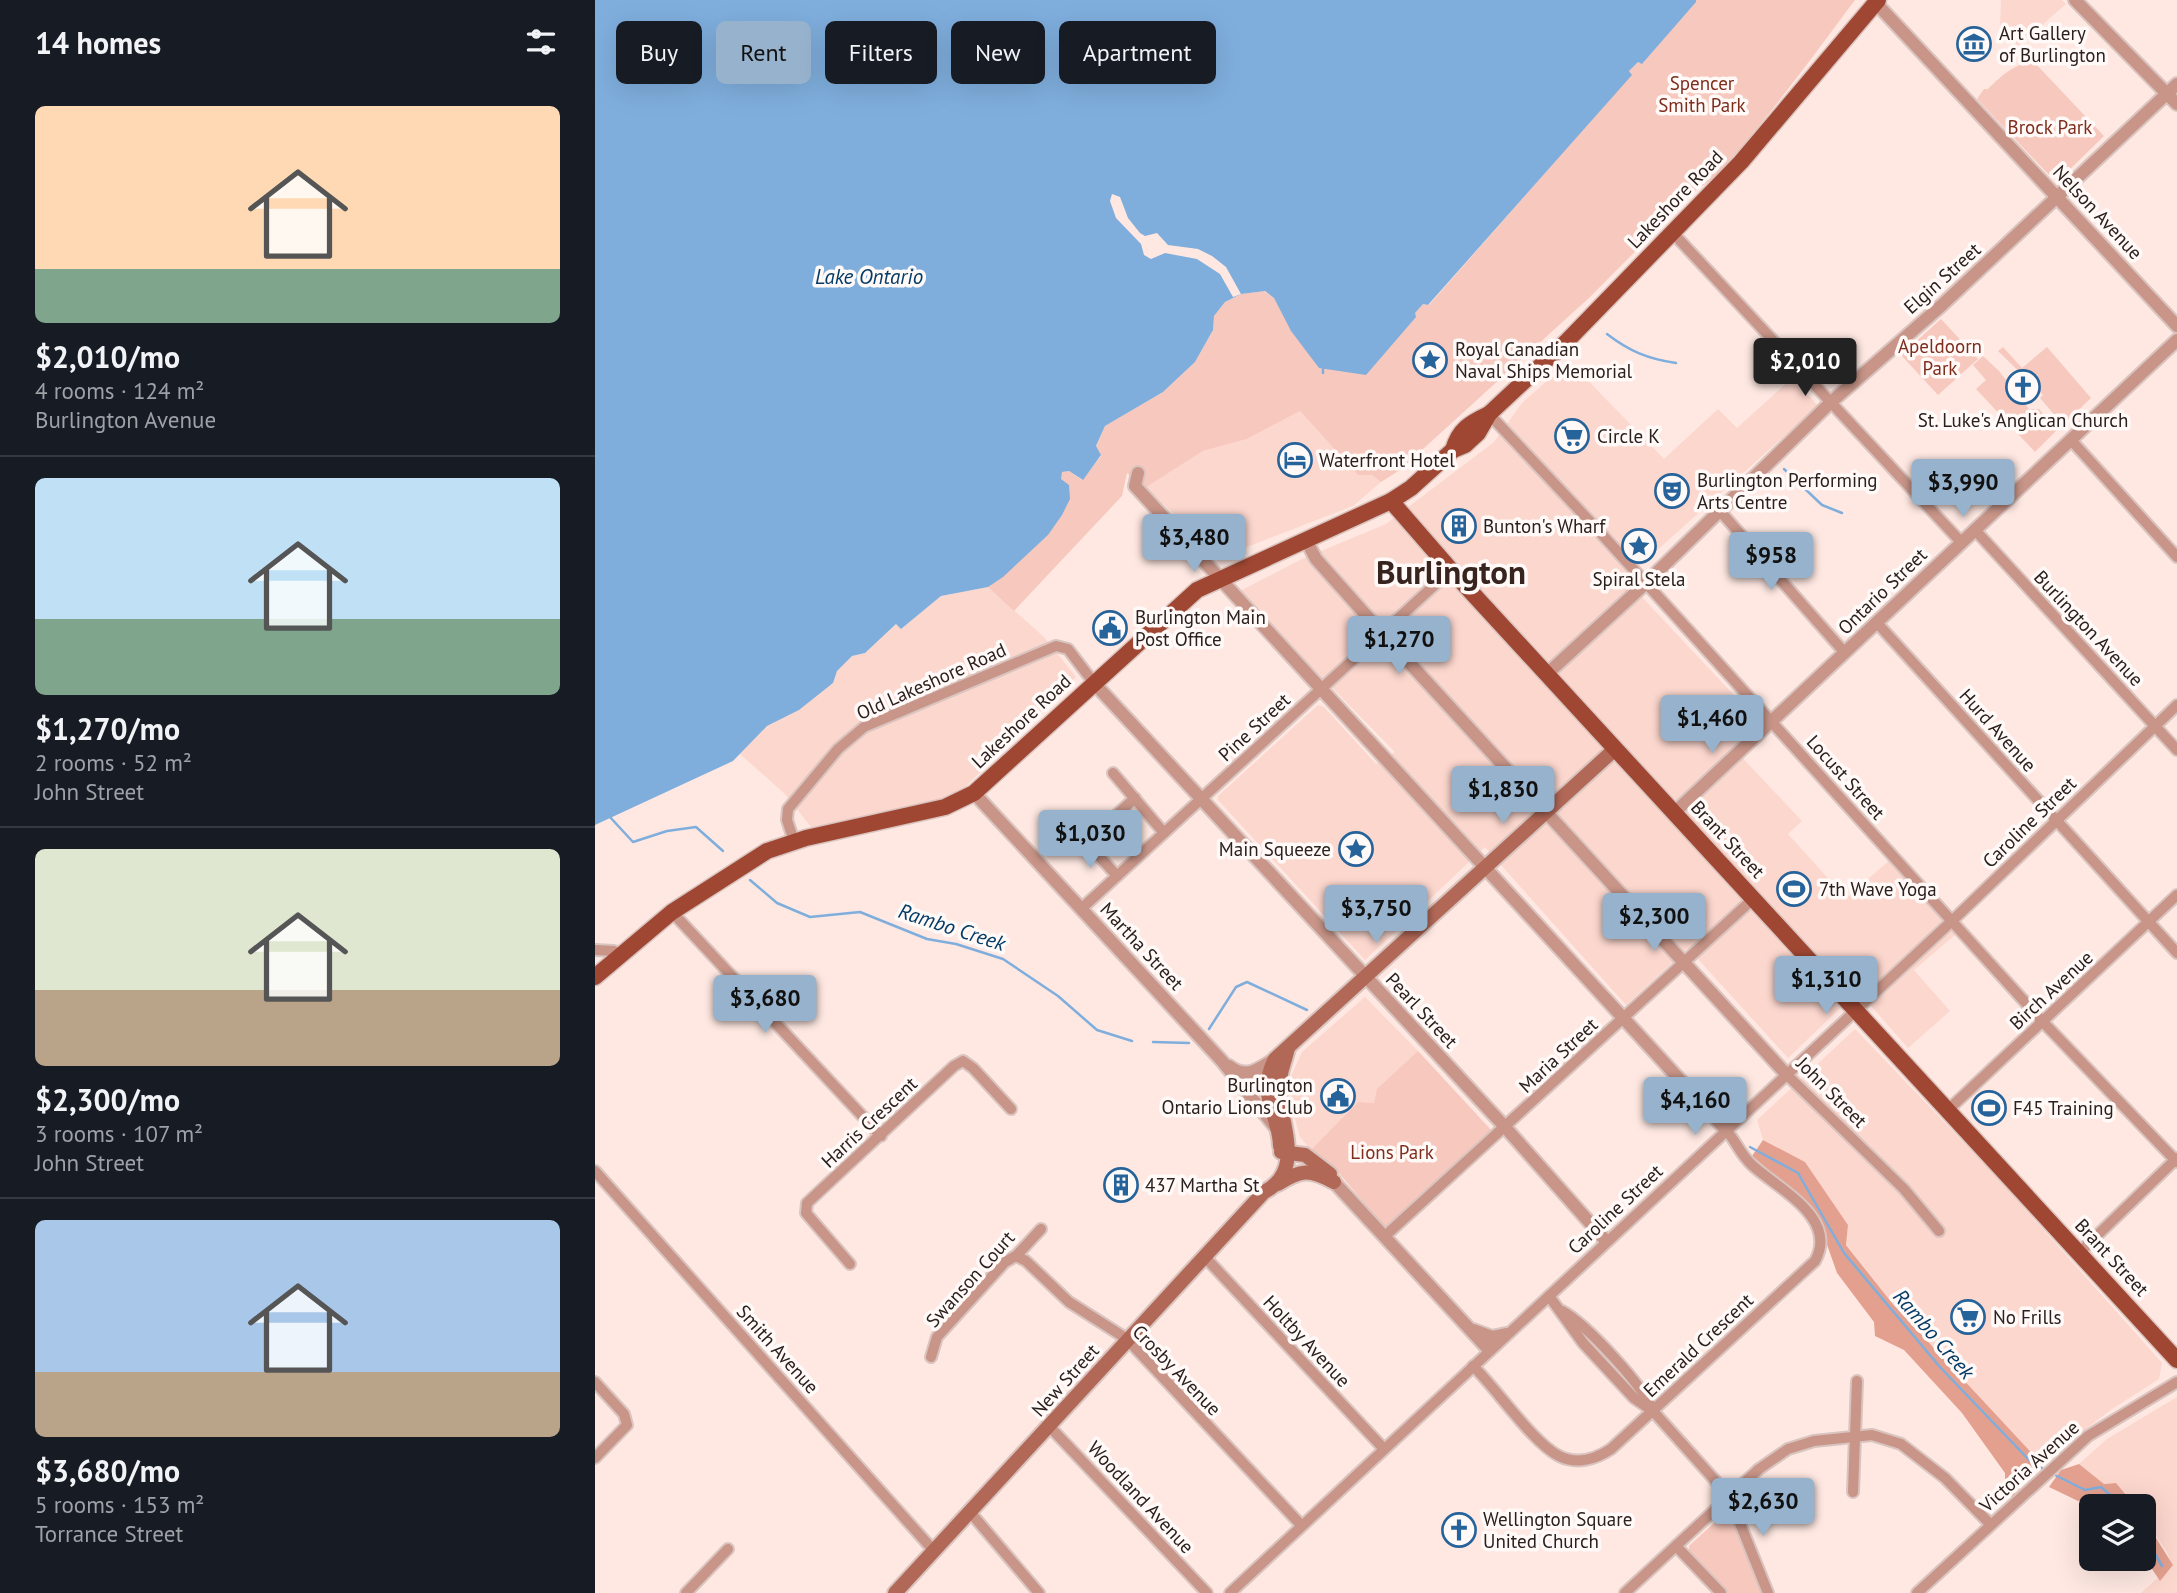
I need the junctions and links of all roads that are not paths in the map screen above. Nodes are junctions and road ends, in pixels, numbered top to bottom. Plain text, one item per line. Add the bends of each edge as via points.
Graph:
1 (2075, 0) edge
2 (1877, 1) edge
3 (2177, 84) edge
4 (2167, 93) junction
5 (2177, 104) edge
6 (2058, 197) junction
7 (1672, 232) junction
8 (2177, 326) edge
9 (2177, 340) edge
10 (1831, 402) junction
11 (1489, 414) junction
12 (2071, 440) junction
13 (1138, 473) dead end
14 (1391, 501) junction
15 (1720, 511) junction
16 (1975, 530) junction
17 (1307, 542) junction
18 (1961, 542) junction
19 (2177, 557) edge
20 (1451, 570) junction
21 (1220, 579) junction
22 (1646, 583) junction
23 (1878, 624) junction
24 (1382, 633) junction
25 (1845, 653) junction
26 (1548, 673) junction
27 (1094, 683) junction
28 (1321, 688) junction
29 (2177, 705) edge
30 (1772, 722) junction
31 (2155, 726) junction
32 (1615, 749) junction
33 (2177, 750) edge
34 (1113, 773) dead end
35 (974, 793) junction
36 (1135, 798) junction
37 (1202, 799) junction
38 (1546, 810) junction
39 (1675, 812) junction
40 (1064, 817) dead end
41 (2056, 821) junction
42 (1164, 833) junction
43 (794, 841) junction
44 (1087, 842) junction
45 (1484, 868) junction
46 (1117, 876) junction
47 (2177, 895) edge
48 (1754, 898) junction
49 (1081, 909) junction
50 (672, 912) junction
51 (1953, 920) junction
52 (2148, 922) junction
53 (595, 950) edge
54 (2177, 953) edge
55 (621, 956) junction
56 (1685, 962) junction
57 (595, 977) edge
58 (1367, 978) junction
59 (1855, 1011) junction
60 (1623, 1018) junction
61 (2043, 1022) junction
62 (1288, 1048) junction
63 (1275, 1059) junction
64 (1222, 1061) junction
65 (1786, 1074) junction
66 (1011, 1109) dead end
67 (1948, 1110) junction
68 (1505, 1127) junction
69 (1277, 1129) junction
70 (1726, 1130) junction
71 (881, 1136) junction
72 (1284, 1153) junction
73 (2176, 1160) edge
74 (595, 1171) edge
75 (1334, 1182) junction
76 (1269, 1189) junction
77 (1041, 1229) dead end
78 (1940, 1231) dead end
79 (1385, 1236) junction
80 (1606, 1241) junction
81 (2080, 1252) junction
82 (1016, 1256) junction
83 (1204, 1256) junction
84 (850, 1264) dead end
85 (1549, 1296) junction
86 (1470, 1328) junction
87 (1506, 1334) junction
88 (1127, 1339) junction
89 (1489, 1350) junction
90 (931, 1357) dead end
91 (2177, 1360) edge
92 (1473, 1366) junction
93 (1857, 1381) dead end
94 (595, 1382) edge
95 (2177, 1382) edge
96 (1653, 1411) junction
97 (1049, 1426) junction
98 (1856, 1435) junction
99 (1384, 1449) junction
100 (595, 1458) edge
101 (1853, 1492) dead end
102 (1729, 1496) junction
103 (970, 1511) junction
104 (1990, 1524) junction
105 (1301, 1525) junction
106 (1676, 1546) junction
107 (728, 1549) dead end
108 (934, 1551) junction
109 (686, 1593) edge
110 (895, 1593) edge
111 (1039, 1593) edge
112 (1207, 1593) edge
113 (1230, 1593) edge
114 (1625, 1593) edge
115 (1721, 1593) edge
116 (1768, 1593) edge
117 (1917, 1593) edge

1 - 4 street
2 - 6 street, Nelson Avenue
2 - 7 main road, Lakeshore Road via 1753,148
3 - 4 street, Elgin Street
4 - 5 street
4 - 6 street, Elgin Street
6 - 8 street, Nelson Avenue
6 - 10 street, Elgin Street
7 - 10 street
7 - 11 main road, Lakeshore Road
9 - 12 street, Ontario Street
10 - 15 street, Elgin Street
10 - 18 street
11 - 14 main road, Lakeshore Road via 1465,445
11 - 22 street, Locust Street
12 - 16 street, Ontario Street
12 - 19 street
13 - 21 street via 1135,486
14 - 17 main road, Lakeshore Road
14 - 20 main road, Brant Street
15 - 22 street, Elgin Street
15 - 25 street
16 - 18 street, Ontario Street
16 - 31 street, Burlington Avenue
17 - 21 main road, Lakeshore Road
17 - 24 street, John Street via 1316,559
18 - 23 street, Ontario Street
20 - 24 street, Pine Street
20 - 26 main road, Brant Street
21 - 27 main road, Lakeshore Road via 1198,590
21 - 28 street
22 - 26 street, Elgin Street
22 - 30 street, Locust Street
23 - 25 street, Ontario Street
23 - 41 street, Hurd Avenue
24 - 28 street, Pine Street
24 - 38 street, John Street
25 - 30 street, Ontario Street
26 - 32 main road, Brant Street
27 - 35 main road, Lakeshore Road
27 - 37 street, Pearl Street
27 - 43 street, Old Lakeshore Road via 1068,649 1056,646 864,727 838,749 788,809
28 - 37 street, Pine Street
28 - 45 street
29 - 31 street, Caroline Street
30 - 39 street, Ontario Street
30 - 51 street, Locust Street
31 - 33 street, Burlington Avenue
31 - 41 street, Caroline Street
32 - 38 main road
32 - 39 main road, Brant Street
34 - 36 street
35 - 43 main road, Lakeshore Road via 945,807
35 - 49 street, Martha Street
36 - 42 street
36 - 44 street
37 - 42 street, Pine Street
37 - 58 street, Pearl Street
38 - 45 main road
38 - 56 street, John Street
39 - 48 main road, Brant Street
40 - 44 street
41 - 51 street, Caroline Street
41 - 52 street, Hurd Avenue
42 - 46 street, Pine Street
43 - 50 main road, Lakeshore Road via 767,851
44 - 46 street
45 - 58 main road
45 - 60 street
46 - 49 street, Pine Street
47 - 52 street, Birch Avenue
48 - 56 street, Maria Street
48 - 59 main road, Brant Street
49 - 64 street, Martha Street
50 - 55 main road, Lakeshore Road
50 - 71 street
51 - 59 street, Caroline Street
51 - 61 street, Locust Street
52 - 54 street, Hurd Avenue
52 - 61 street, Birch Avenue
53 - 55 street
55 - 57 main road, Lakeshore Road
56 - 60 street, Maria Street
56 - 65 street, John Street
58 - 62 main road
58 - 68 street, Pearl Street
59 - 65 street, Caroline Street
59 - 67 main road, Brant Street
60 - 68 street, Maria Street
60 - 70 street
61 - 67 street, Birch Avenue
61 - 73 street, Locust Street
62 - 63 main road
62 - 72 main road via 1279,1090
63 - 64 street via 1245,1075
63 - 69 main road via 1268,1075 1267,1097
64 - 69 street, Martha Street
65 - 70 street, Caroline Street
65 - 78 street, John Street
66 - 71 street, Harris Crescent via 963,1061
67 - 81 main road, Brant Street
68 - 79 street, Maria Street
68 - 80 street, Pearl Street
69 - 72 main road
70 - 80 street, Caroline Street
70 - 96 street, Emerald Crescent via 1752,1165 1808,1211 1817,1226 1821,1251
71 - 84 street, Harris Crescent via 805,1208
72 - 75 main road via 1318,1162
72 - 76 main road, New Street
73 - 81 street
74 - 108 street, Smith Avenue
75 - 76 main road via 1303,1170
75 - 79 street
76 - 83 main road, New Street
77 - 82 street, Swanson Court
79 - 86 street
80 - 85 street, Caroline Street
81 - 91 main road, Brant Street
82 - 88 street, Crosby Avenue via 1069,1302
82 - 90 street, Swanson Court via 1005,1262 937,1337
83 - 88 main road, New Street
83 - 99 street, Holtby Avenue
85 - 87 street, Caroline Street
85 - 96 street via 1583,1343 1634,1398
86 - 87 street via 1492,1337
86 - 89 street
87 - 89 street, Caroline Street
88 - 97 main road, New Street
88 - 105 street, Crosby Avenue
89 - 92 street, Caroline Street
92 - 96 street, Emerald Crescent via 1559,1456 1596,1459
92 - 99 street, Caroline Street
93 - 98 street
94 - 100 street via 624,1414 627,1425
95 - 104 street, Victoria Avenue via 2088,1436
96 - 102 street
97 - 103 main road, New Street
97 - 112 street, Woodland Avenue
98 - 101 street
98 - 102 street via 1788,1449
98 - 104 street via 1901,1444 1925,1459
99 - 105 street, Caroline Street
102 - 106 street
102 - 116 street
103 - 108 main road, New Street
103 - 111 street
104 - 117 street, Victoria Avenue
105 - 113 street, Caroline Street
106 - 114 street
106 - 115 street
107 - 109 street
108 - 110 main road, New Street

